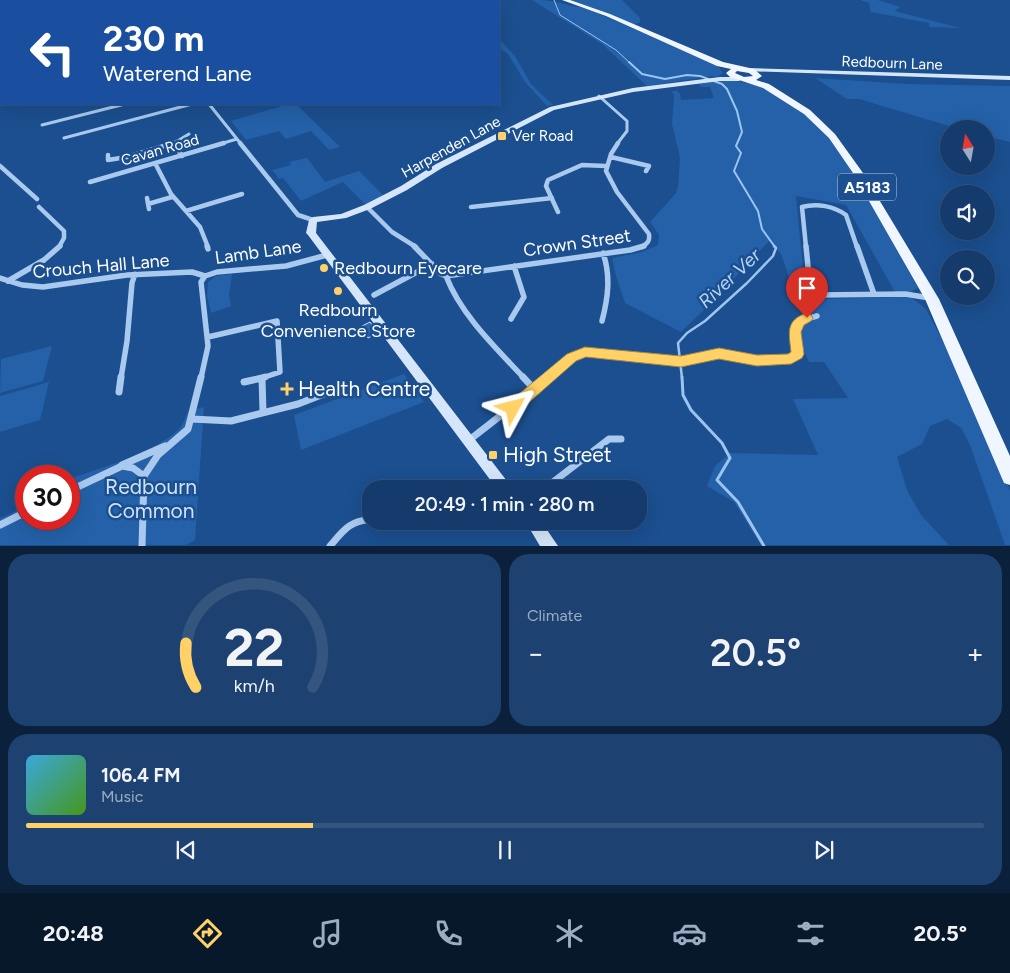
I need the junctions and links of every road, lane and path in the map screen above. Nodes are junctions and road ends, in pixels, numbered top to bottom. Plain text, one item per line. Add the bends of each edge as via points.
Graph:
1 (565, 0) edge
2 (720, 64) junction
3 (738, 69) junction
4 (747, 70) junction
5 (774, 72) junction
6 (730, 73) junction
7 (758, 76) junction
8 (1010, 78) edge
9 (714, 79) junction
10 (744, 79) junction
11 (766, 86) junction
12 (599, 96) junction
13 (121, 105) edge
14 (188, 105) edge
15 (210, 105) edge
16 (42, 125) dead end
17 (189, 134) dead end
18 (64, 138) dead end
19 (237, 139) junction
20 (174, 143) junction
21 (108, 155) dead end
22 (182, 156) junction
23 (611, 157) junction
24 (155, 163) junction
25 (0, 166) edge
26 (606, 166) junction
27 (646, 171) dead end
28 (90, 182) dead end
29 (242, 194) dead end
30 (172, 197) junction
31 (147, 198) dead end
32 (552, 198) junction
33 (37, 199) dead end
34 (40, 206) dead end
35 (367, 207) junction
36 (471, 207) dead end
37 (186, 211) junction
38 (558, 212) dead end
39 (313, 220) junction
40 (208, 250) dead end
41 (602, 253) junction
42 (327, 255) junction
43 (432, 264) junction
44 (514, 266) junction
45 (135, 274) junction
46 (205, 276) junction
47 (446, 276) junction
48 (0, 278) edge
49 (8, 282) junction
50 (874, 294) junction
51 (368, 298) junction
52 (932, 299) junction
53 (817, 316) dead end
54 (510, 319) dead end
55 (602, 321) dead end
56 (208, 336) junction
57 (262, 378) junction
58 (244, 382) dead end
59 (535, 390) junction
60 (119, 392) dead end
61 (330, 392) dead end
62 (263, 412) junction
63 (192, 419) junction
64 (620, 439) dead end
65 (468, 441) junction
66 (170, 444) junction
67 (122, 466) junction
68 (144, 476) junction
69 (1010, 477) edge
70 (499, 480) edge
71 (556, 480) edge
72 (80, 487) edge
73 (15, 518) edge
74 (362, 520) edge
75 (0, 525) edge
76 (538, 530) edge
77 (142, 546) edge
78 (330, 546) edge
79 (550, 546) edge

1 - 2 main road via 608,15
2 - 3 main road
2 - 6 main road
3 - 4 main road
3 - 6 main road
4 - 5 street, Redbourn Lane
4 - 7 main road
5 - 7 street, Redbourn Lane
5 - 8 street, Redbourn Lane
6 - 9 street, Harpenden Lane
6 - 10 main road
7 - 10 main road
7 - 11 main road, A5183
9 - 10 street, Harpenden Lane
9 - 12 street, Harpenden Lane
10 - 11 main road, A5183
11 - 52 main road, A5183 via 807,112 841,146
12 - 23 street via 627,120 626,137 615,146
12 - 35 street, Harpenden Lane via 538,114
13 - 16 street
14 - 18 street
15 - 19 street
17 - 20 street
19 - 22 street, Cavan Road
19 - 39 street via 298,215
20 - 21 street via 108,160
20 - 22 street
22 - 24 street, Cavan Road
23 - 26 street
23 - 27 street via 649,166
24 - 28 street, Cavan Road
24 - 30 street
25 - 33 street
26 - 32 street via 582,165 550,178 546,184
26 - 41 street, Crown Street via 608,178 648,228 651,237 645,246 639,248
29 - 37 street
30 - 31 street via 148,207
30 - 37 street
32 - 36 street
32 - 38 street
34 - 49 street via 66,236 52,254
35 - 39 street, Harpenden Lane via 343,216
35 - 43 street via 392,232 414,244
37 - 40 street via 204,232
39 - 42 street via 311,233
41 - 44 street, Crown Street
41 - 55 street via 608,270 608,292
42 - 46 street, Lamb Lane via 273,268 217,272
42 - 51 street
43 - 47 street
43 - 51 street
44 - 47 street, Crown Street
44 - 54 street via 524,297
45 - 46 street, Crouch Hall Lane via 192,272
45 - 49 street, Crouch Hall Lane via 56,286
45 - 60 street
46 - 56 street, Lamb Lane via 201,289
47 - 59 street via 471,317 507,362
48 - 49 street, Crouch Hall Lane
50 - 50 street via 821,296 812,289 802,207 836,209 846,215
50 - 52 street via 905,294
51 - 65 street
52 - 69 main road, A5183
53 - 59 street via 799,321 795,332 798,354 791,359 757,360 719,354 681,362 585,352 572,358
56 - 57 street via 277,321 280,372
56 - 63 street, Lamb Lane
57 - 58 street
57 - 62 street
59 - 65 street
61 - 62 street
62 - 63 street via 230,421
63 - 66 street, Lamb Lane via 188,429
64 - 71 street via 609,439
65 - 70 street
66 - 67 street
66 - 68 street, Lamb Lane
67 - 68 street via 133,468
67 - 72 street
68 - 77 street
73 - 75 street
74 - 78 street via 350,525
76 - 79 street

